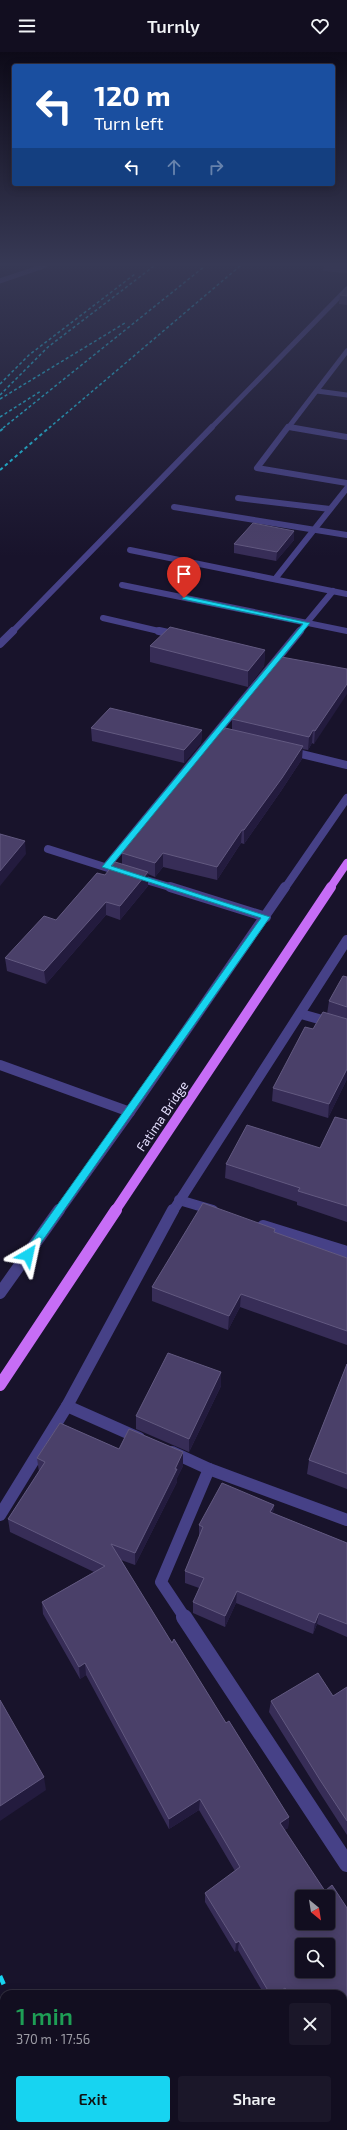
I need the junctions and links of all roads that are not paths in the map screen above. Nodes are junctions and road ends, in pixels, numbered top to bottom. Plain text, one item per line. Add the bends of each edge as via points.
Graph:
1 (275, 363) edge
2 (340, 363) edge
3 (316, 391) junction
4 (347, 395) edge
5 (288, 427) junction
6 (347, 437) edge
7 (347, 483) edge
8 (347, 488) edge
9 (238, 498) dead end
10 (174, 507) dead end
11 (330, 510) junction
12 (314, 530) junction
13 (347, 535) edge
14 (130, 550) dead end
15 (275, 580) junction
16 (122, 586) dead end
17 (333, 591) junction
18 (347, 594) edge
19 (103, 618) dead end
20 (307, 623) junction
21 (347, 631) edge
22 (187, 637) edge
23 (0, 644) edge
24 (278, 748) edge
25 (347, 765) edge
26 (347, 798) edge
27 (48, 849) dead end
28 (347, 863) edge
29 (106, 867) junction
30 (266, 917) junction
31 (347, 940) edge
32 (301, 1014) junction
33 (347, 1027) edge
34 (0, 1064) edge
35 (130, 1112) junction
36 (179, 1200) junction
37 (223, 1213) edge
38 (252, 1222) edge
39 (347, 1252) edge
40 (0, 1293) edge
41 (0, 1385) edge
42 (67, 1406) junction
43 (209, 1469) junction
44 (0, 1515) edge
45 (347, 1520) edge
46 (347, 1864) edge

1 - 23 street
2 - 3 street
3 - 4 street
3 - 5 street
5 - 6 street
5 - 7 street via 257,468
8 - 11 street
9 - 11 street
10 - 12 street
11 - 12 street
12 - 13 street
12 - 15 street
14 - 15 street
15 - 17 street
16 - 20 street
17 - 18 street
17 - 20 street
19 - 22 street
20 - 21 street
20 - 29 street via 220,734
24 - 25 street
26 - 30 street
27 - 29 street
28 - 41 main road, Fatima Bridge
29 - 30 street
30 - 35 street
31 - 32 street
32 - 33 street
32 - 36 street
34 - 35 street
35 - 40 street
36 - 37 street
36 - 42 street
38 - 39 street
42 - 43 street
42 - 44 street
43 - 45 street
43 - 46 street via 161,1582

